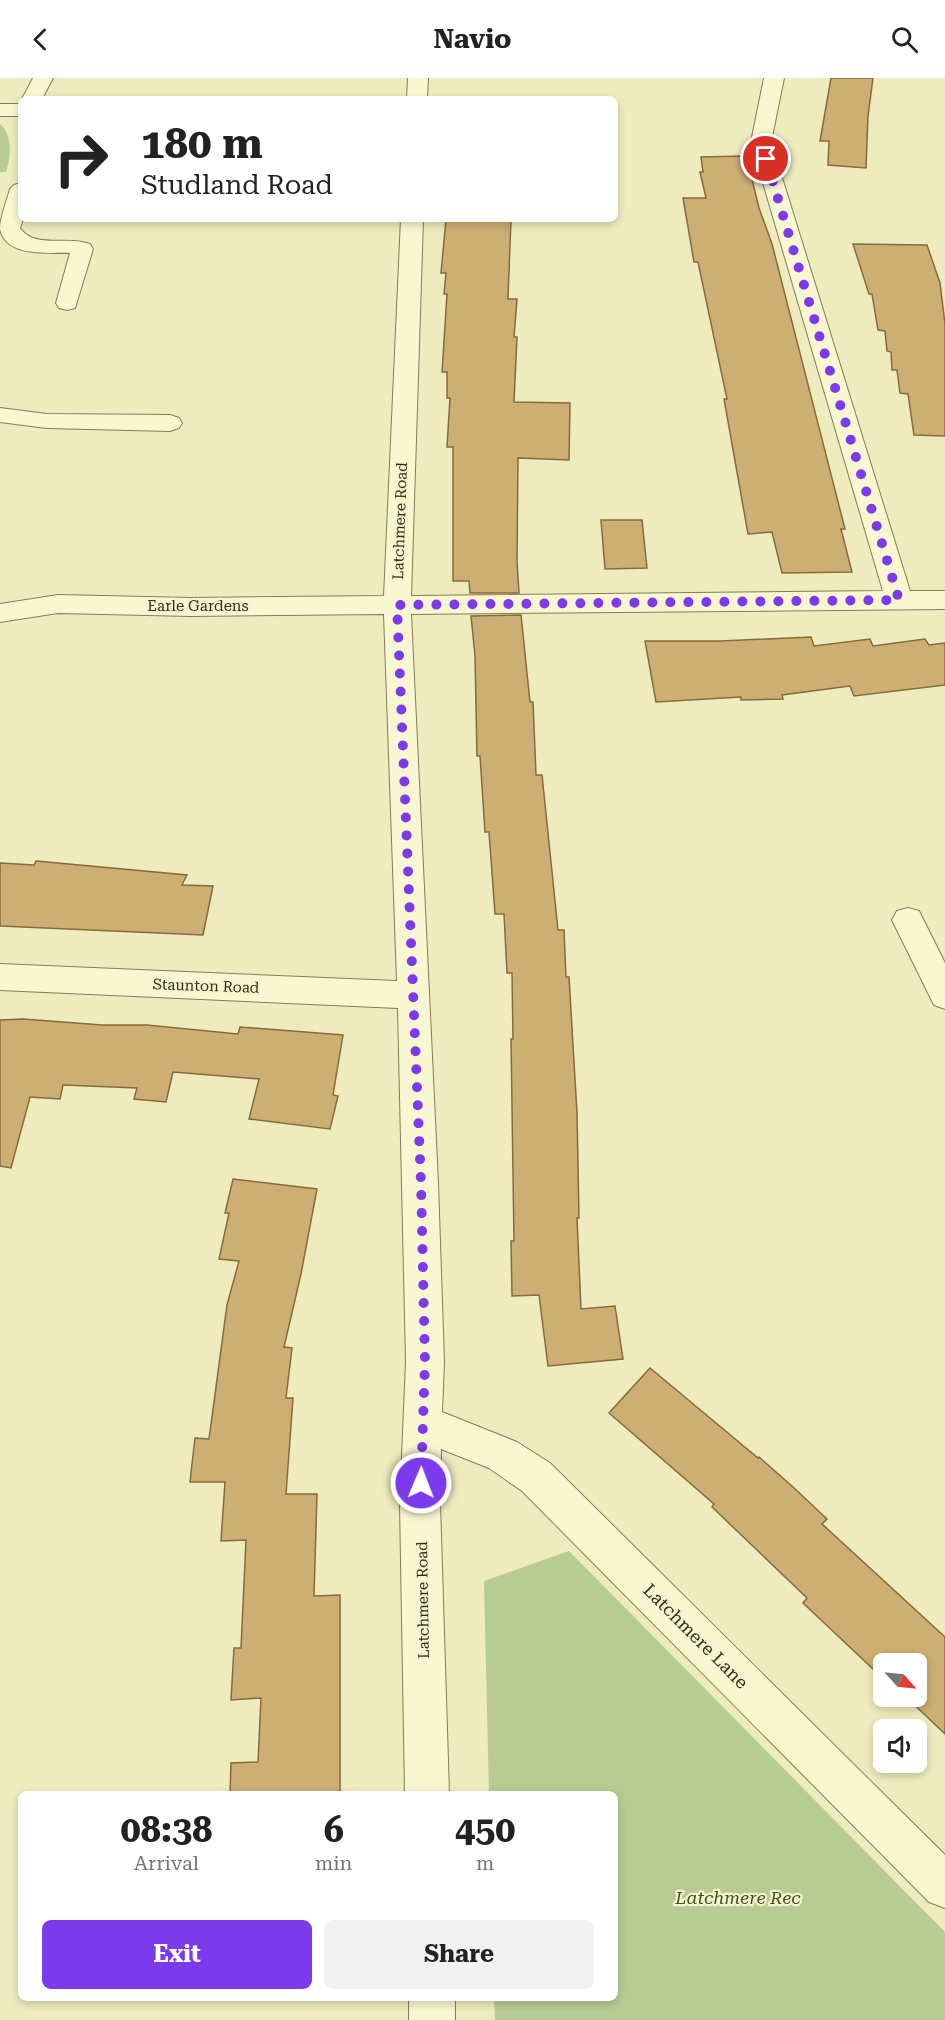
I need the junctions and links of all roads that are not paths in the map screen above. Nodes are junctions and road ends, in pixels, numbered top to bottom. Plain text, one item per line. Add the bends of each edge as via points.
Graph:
1 (43, 78) edge
2 (418, 78) edge
3 (774, 78) edge
4 (34, 96) edge
5 (417, 96) edge
6 (0, 110) edge
7 (18, 110) edge
8 (18, 199) edge
9 (412, 222) edge
10 (7, 240) edge
11 (68, 303) dead end
12 (0, 415) edge
13 (170, 423) dead end
14 (899, 600) junction
15 (945, 600) edge
16 (397, 605) junction
17 (0, 613) edge
18 (908, 920) dead end
19 (0, 977) edge
20 (411, 995) junction
21 (945, 996) edge
22 (422, 1422) junction
23 (427, 1791) edge
24 (945, 1886) edge
25 (432, 2001) edge
26 (432, 2020) edge

1 - 4 street
2 - 5 street
3 - 14 street via 761,142
6 - 7 street
8 - 10 street
9 - 16 street, Latchmere Road
10 - 11 street via 82,249
12 - 13 street via 47,421
14 - 15 street, Earle Gardens
14 - 16 street, Earle Gardens
16 - 17 street, Earle Gardens via 58,604
16 - 20 street, Latchmere Road
18 - 21 street
19 - 20 street, Staunton Road
20 - 22 street, Latchmere Road via 421,1183 425,1362
22 - 23 street, Latchmere Road via 420,1503
22 - 24 street, Latchmere Lane via 503,1455 536,1477
25 - 26 street

